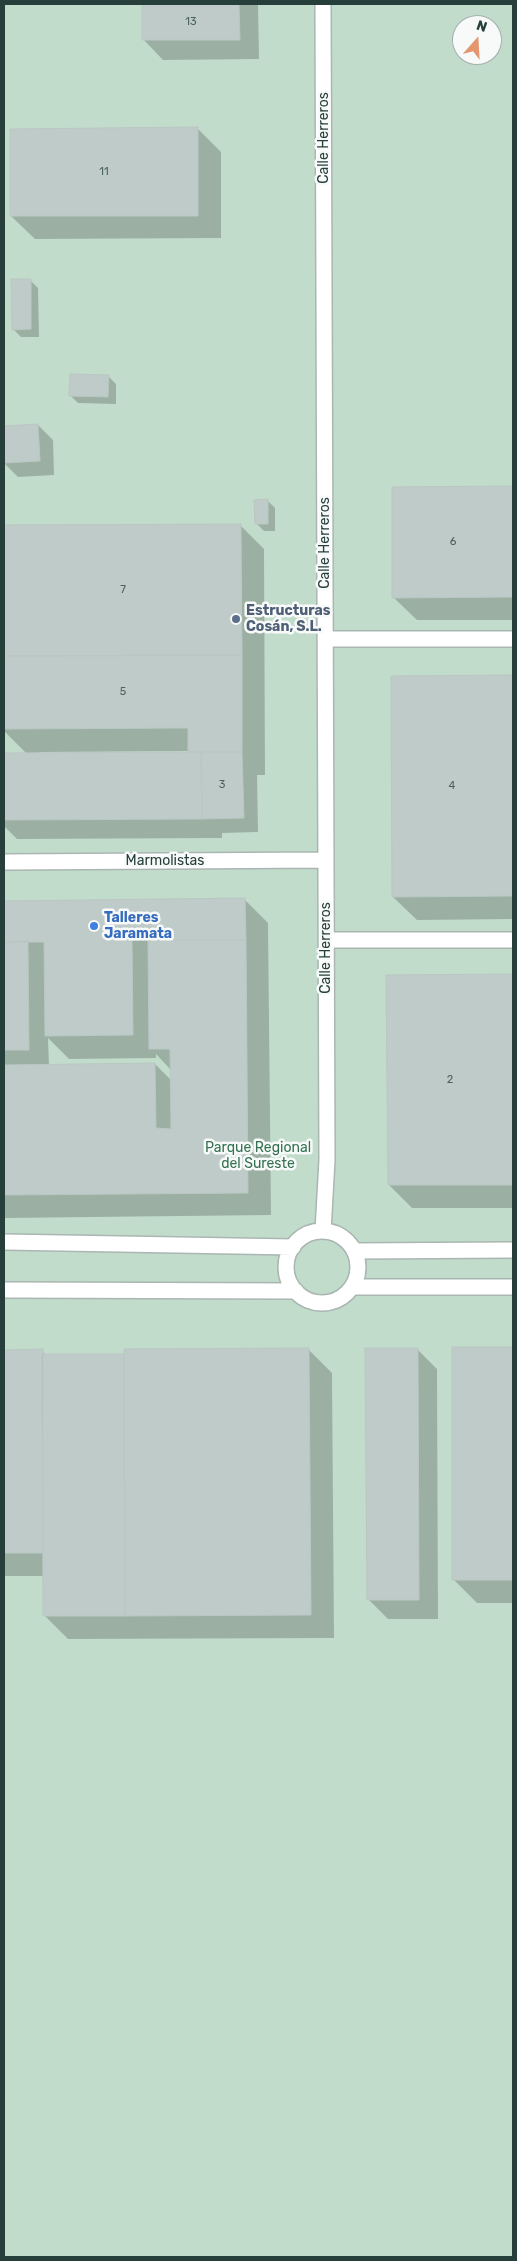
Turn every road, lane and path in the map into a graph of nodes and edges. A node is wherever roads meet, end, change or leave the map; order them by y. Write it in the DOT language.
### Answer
graph roads {
  1 [pos="323,4"];
  2 [pos="325,639"];
  3 [pos="513,639"];
  4 [pos="326,860"];
  5 [pos="4,862"];
  6 [pos="326,940"];
  7 [pos="513,940"];
  8 [pos="323,1231"];
  9 [pos="4,1242"];
  10 [pos="293,1246"];
  11 [pos="513,1250"];
  12 [pos="354,1251"];
  13 [pos="352,1287"];
  14 [pos="513,1287"];
  15 [pos="4,1290"];
  16 [pos="296,1292"];
  1 -- 2 [label="lane, Calle Herreros"];
  2 -- 3 [label="lane"];
  2 -- 4 [label="lane, Calle Herreros"];
  4 -- 5 [label="lane, Marmolistas"];
  4 -- 6 [label="lane, Calle Herreros"];
  6 -- 7 [label="lane"];
  6 -- 8 [label="lane, Calle Herreros"];
  8 -- 10 [label="lane"];
  8 -- 12 [label="lane"];
  9 -- 10 [label="lane"];
  10 -- 16 [label="lane"];
  11 -- 12 [label="lane"];
  12 -- 13 [label="lane"];
  13 -- 14 [label="lane"];
  13 -- 16 [label="lane"];
  15 -- 16 [label="lane"];
}
